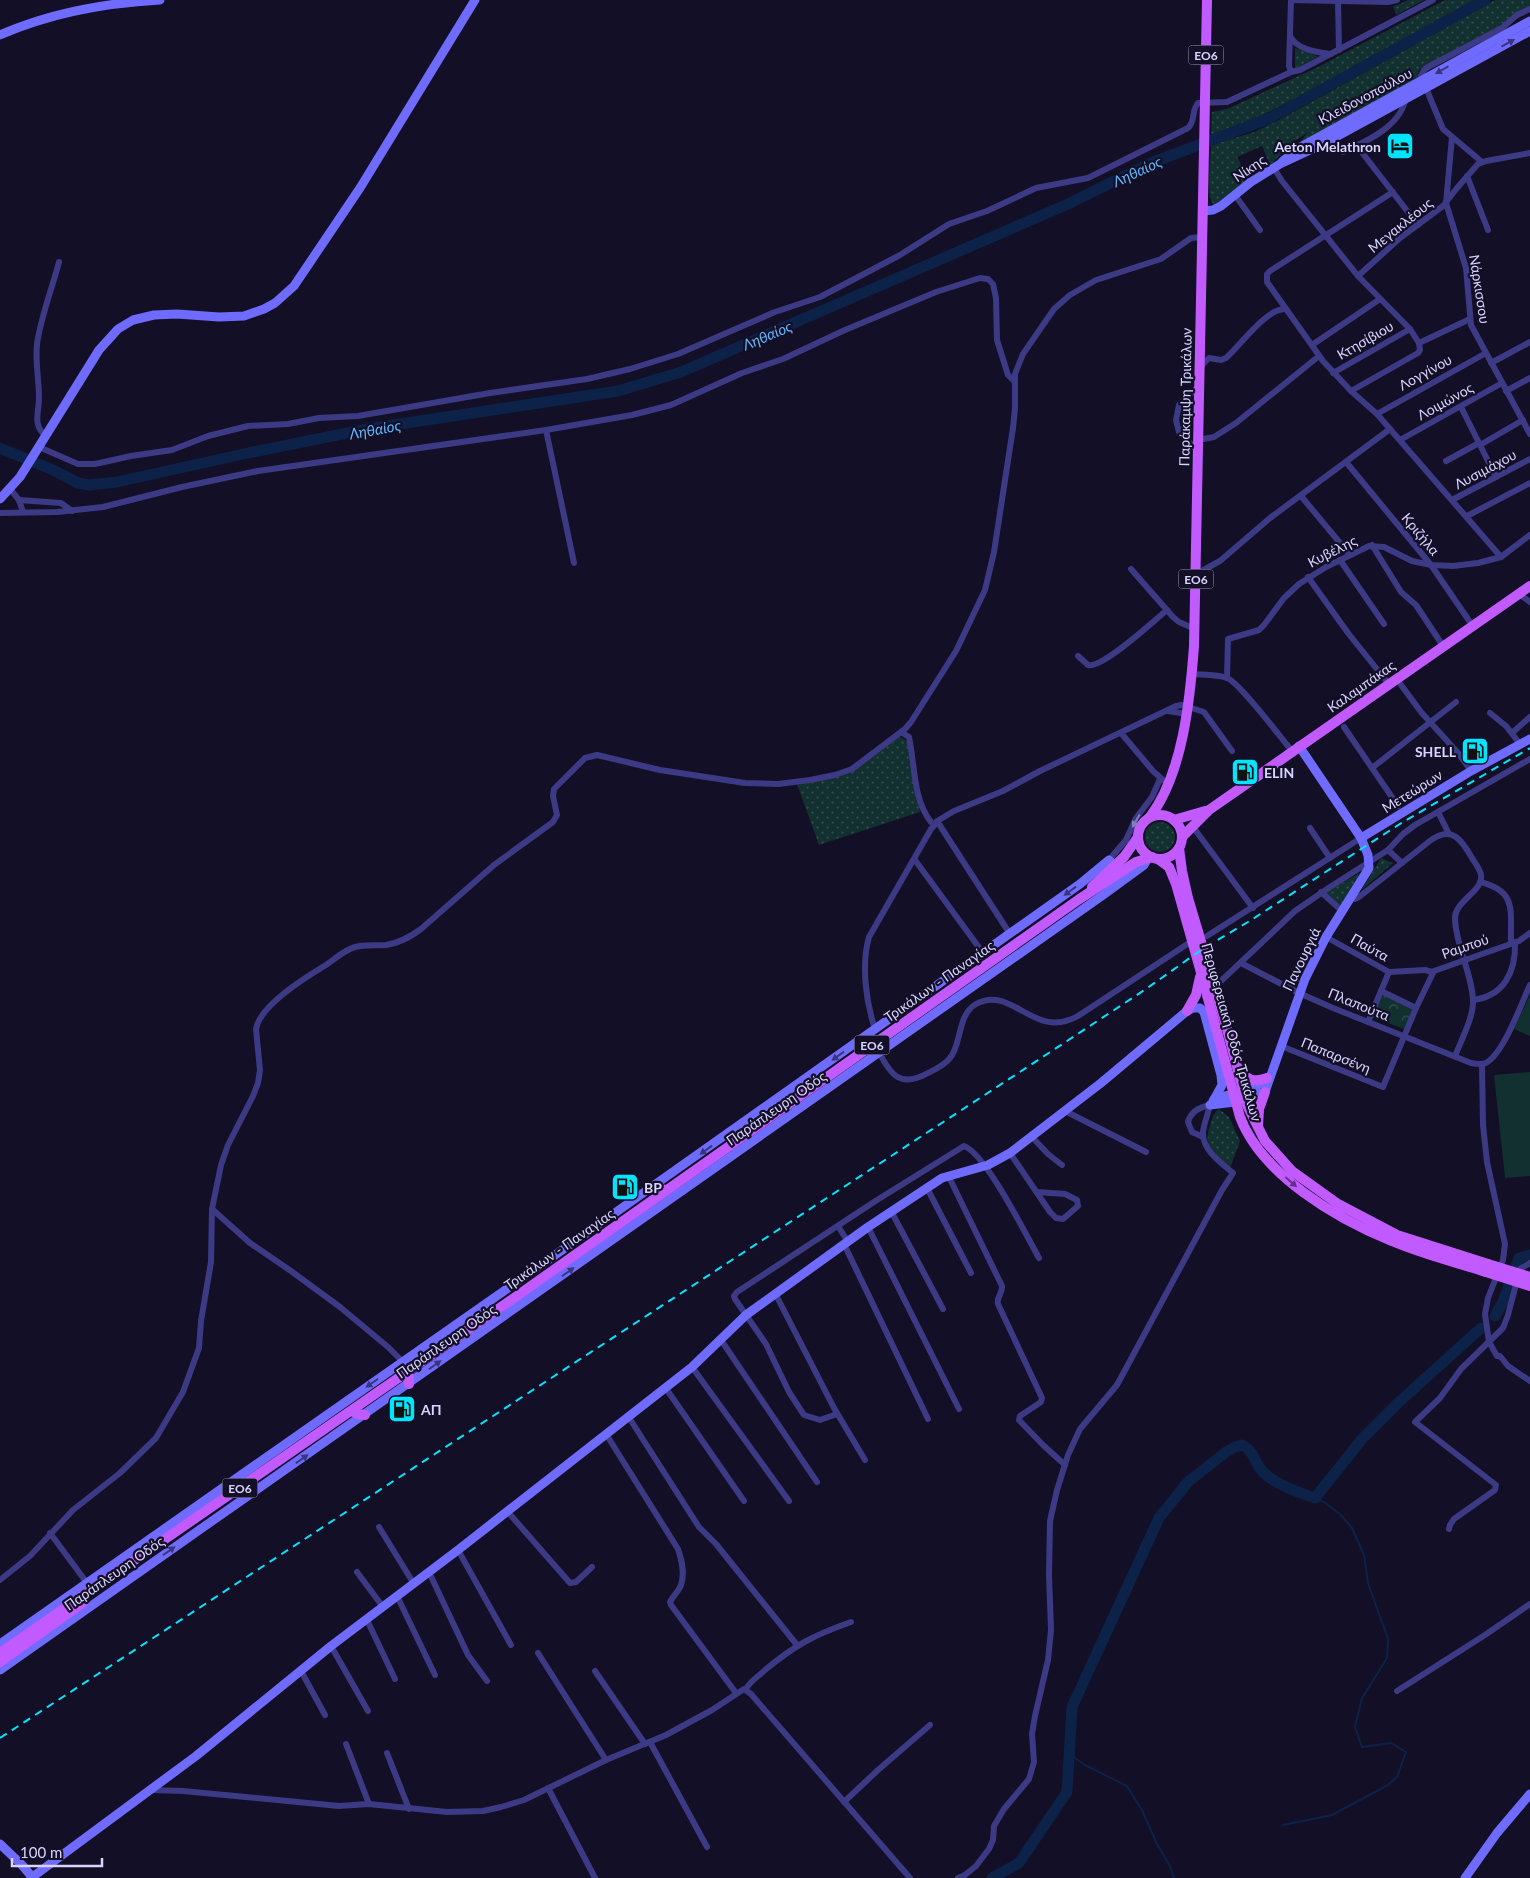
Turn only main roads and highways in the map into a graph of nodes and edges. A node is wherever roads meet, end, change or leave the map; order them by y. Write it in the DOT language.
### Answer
graph roads {
  1 [pos="1207,0"];
  2 [pos="1530,586"];
  3 [pos="1165,784"];
  4 [pos="1209,810"];
  5 [pos="1150,817"];
  6 [pos="1172,818"];
  7 [pos="1138,837"];
  8 [pos="1182,837"];
  9 [pos="1179,848"];
  10 [pos="1153,858"];
  11 [pos="1078,900"];
  12 [pos="1200,968"];
  13 [pos="1187,1011"];
  14 [pos="1237,1068"];
  15 [pos="1269,1077"];
  16 [pos="1264,1092"];
  17 [pos="1237,1100"];
  18 [pos="1258,1127"];
  19 [pos="653,1188"];
  20 [pos="666,1190"];
  21 [pos="611,1218"];
  22 [pos="611,1229"];
  23 [pos="1487,1268"];
  24 [pos="1530,1277"];
  25 [pos="1530,1286"];
  26 [pos="406,1367"];
  27 [pos="408,1384"];
  28 [pos="352,1410"];
  29 [pos="364,1415"];
  30 [pos="128,1566"];
  31 [pos="0,1653"];
  32 [pos="0,1662"];
  1 -- 3 [label="main road, Παράκαμψη Τρικάλων / ΕΟ6"];
  2 -- 4 [label="main road, Καλαμπάκας"];
  3 -- 5 [label="main road, Παράκαμψη Τρικάλων / ΕΟ6"];
  3 -- 6 [label="main road, Παράκαμψη Τρικάλων / ΕΟ6"];
  4 -- 6 [label="main road, Καλαμπάκας"];
  4 -- 8 [label="main road, Καλαμπάκας"];
  5 -- 6 [label="main road"];
  5 -- 7 [label="main road, ΕΟ6"];
  6 -- 8 [label="main road, ΕΟ6"];
  7 -- 10 [label="main road"];
  7 -- 11 [label="main road, Τρικάλων - Παναγίας / ΕΟ6"];
  8 -- 9 [label="main road"];
  9 -- 10 [label="main road, ΕΟ6"];
  9 -- 14 [label="main road, Περιφερειακή Οδός Τρικάλων"];
  10 -- 11 [label="main road, Τρικάλων - Παναγίας / ΕΟ6"];
  10 -- 12 [label="main road, Περιφερειακή Οδός Τρικάλων"];
  11 -- 20 [label="main road, Τρικάλων - Παναγίας / ΕΟ6"];
  12 -- 13 [label="main road"];
  12 -- 17 [label="main road, Περιφερειακή Οδός Τρικάλων"];
  14 -- 15 [label="main road"];
  14 -- 17 [label="main road, Περιφερειακή Οδός Τρικάλων"];
  16 -- 18 [label="main road"];
  17 -- 18 [label="main road, Περιφερειακή Οδός Τρικάλων"];
  17 -- 23 [label="main road, Περιφερειακή Οδός Τρικάλων, one-way"];
  18 -- 23 [label="main road, Περιφερειακή Οδός Τρικάλων"];
  19 -- 20 [label="main road"];
  20 -- 22 [label="main road, Τρικάλων - Παναγίας / ΕΟ6"];
  21 -- 22 [label="main road"];
  22 -- 26 [label="main road, Τρικάλων - Παναγίας / ΕΟ6"];
  23 -- 24 [label="main road, Περιφερειακή Οδός Τρικάλων, bridge"];
  23 -- 25 [label="main road, Περιφερειακή Οδός Τρικάλων, bridge"];
  26 -- 27 [label="main road"];
  26 -- 28 [label="main road, Τρικάλων - Παναγίας / ΕΟ6"];
  28 -- 29 [label="main road"];
  28 -- 30 [label="main road, Τρικάλων - Παναγίας / ΕΟ6"];
  30 -- 31 [label="main road, Τρικάλων - Παναγίας / ΕΟ6"];
  30 -- 32 [label="main road, Τρικάλων - Παναγίας / ΕΟ6"];
}
